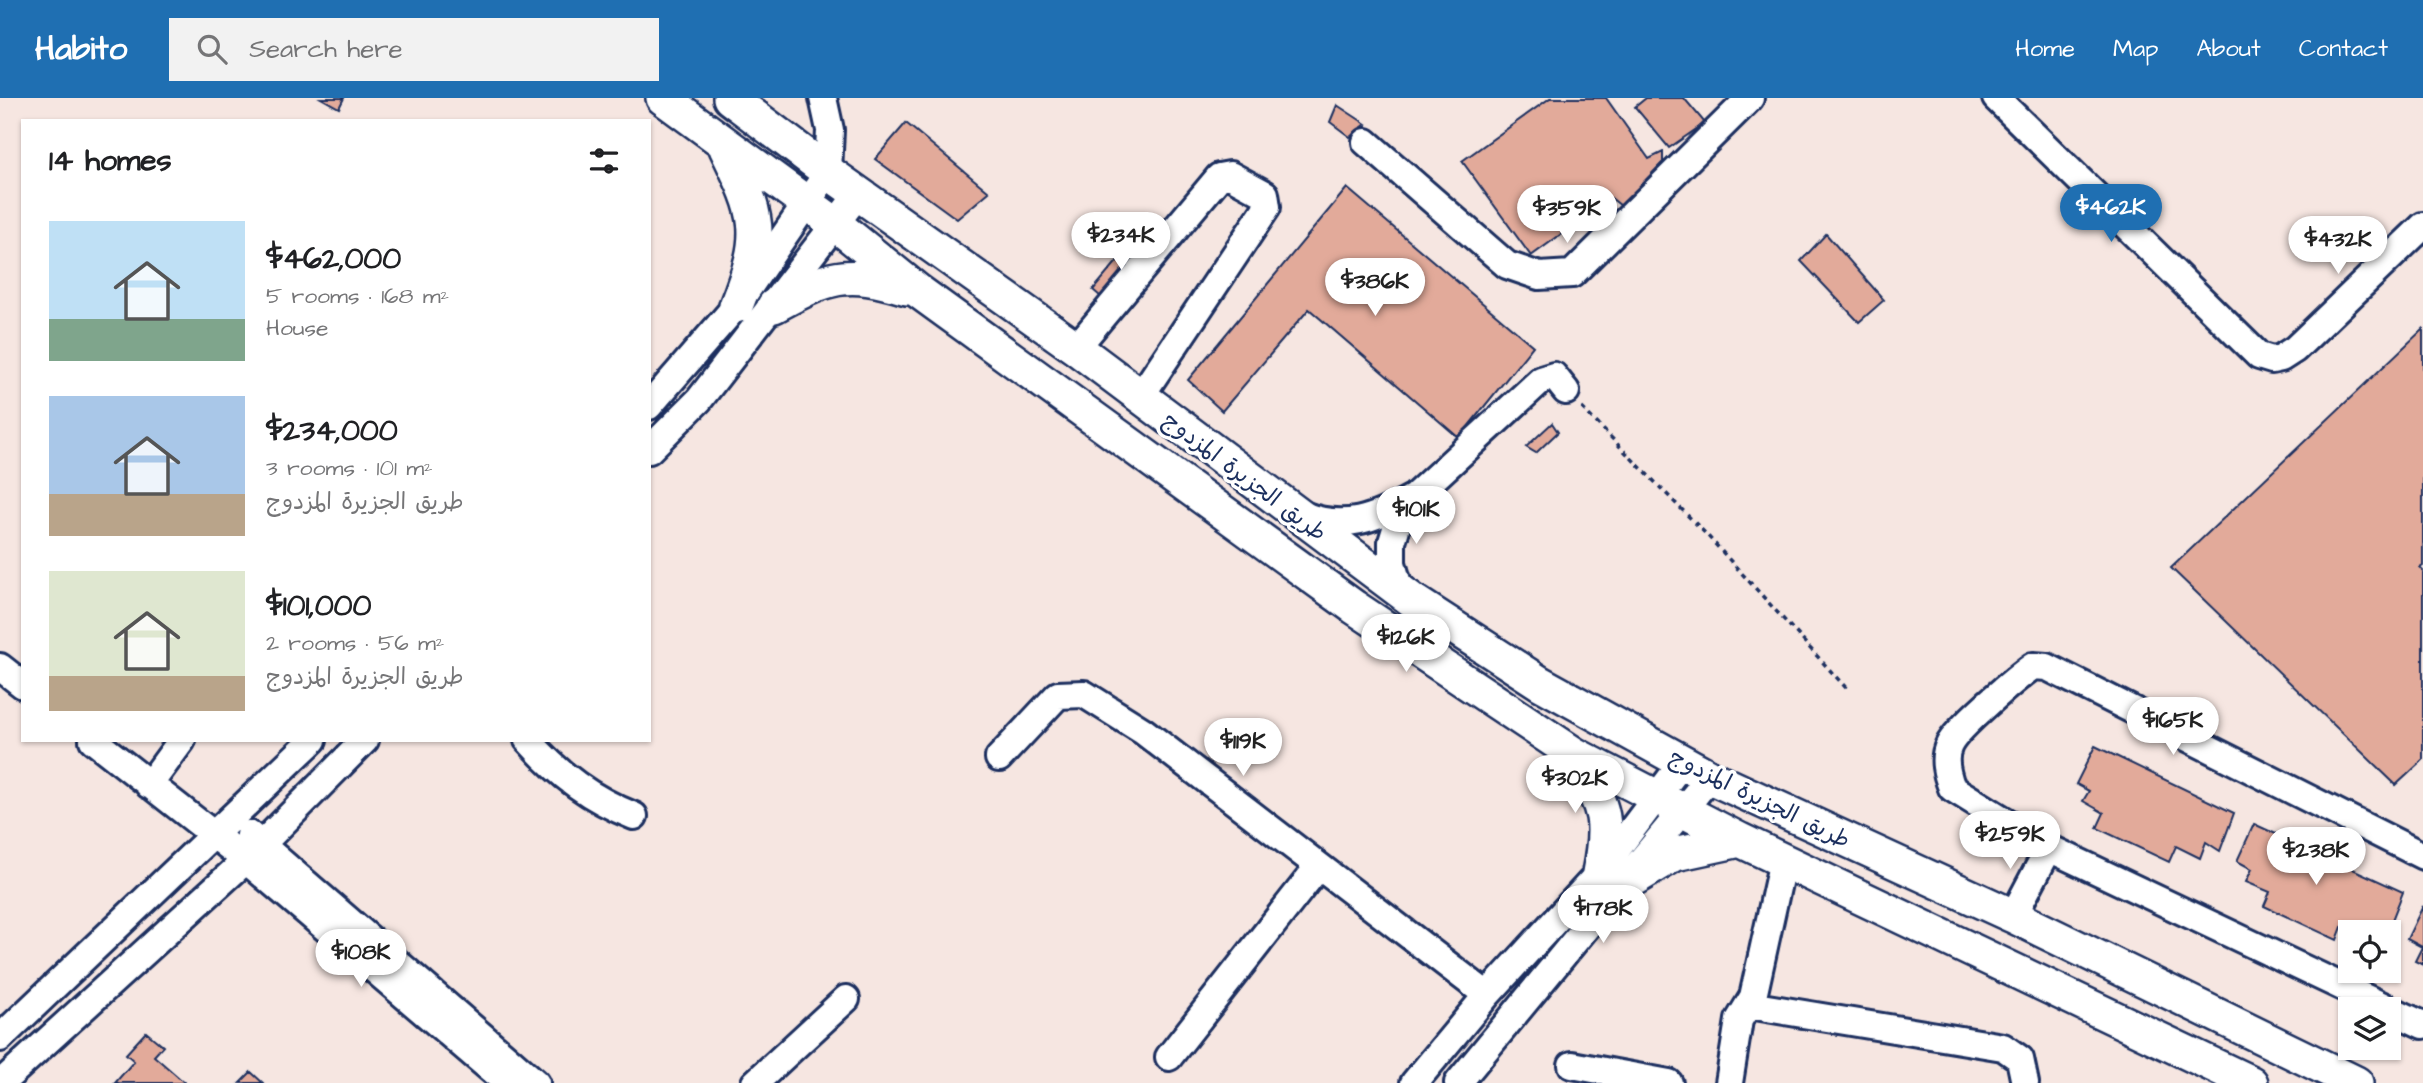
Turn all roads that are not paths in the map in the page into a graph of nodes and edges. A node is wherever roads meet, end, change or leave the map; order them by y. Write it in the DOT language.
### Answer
graph roads {
  1 [pos="663,98"];
  2 [pos="730,98"];
  3 [pos="824,98"];
  4 [pos="1750,98"];
  5 [pos="1996,98"];
  6 [pos="724,142"];
  7 [pos="1366,142"];
  8 [pos="828,173"];
  9 [pos="859,193"];
  10 [pos="806,203"];
  11 [pos="834,223"];
  12 [pos="2423,226"];
  13 [pos="918,291"];
  14 [pos="736,306"];
  15 [pos="774,306"];
  16 [pos="1076,348"];
  17 [pos="1566,391"];
  18 [pos="1140,397"];
  19 [pos="651,404"];
  20 [pos="651,448"];
  21 [pos="1416,495"];
  22 [pos="1277,501"];
  23 [pos="1412,600"];
  24 [pos="0,667"];
  25 [pos="21,683"];
  26 [pos="95,742"];
  27 [pos="181,742"];
  28 [pos="311,742"];
  29 [pos="363,742"];
  30 [pos="530,742"];
  31 [pos="1574,754"];
  32 [pos="999,758"];
  33 [pos="1696,769"];
  34 [pos="149,785"];
  35 [pos="1670,805"];
  36 [pos="634,816"];
  37 [pos="223,828"];
  38 [pos="1740,839"];
  39 [pos="2049,848"];
  40 [pos="254,852"];
  41 [pos="2423,856"];
  42 [pos="1783,860"];
  43 [pos="1318,867"];
  44 [pos="1609,880"];
  45 [pos="2013,916"];
  46 [pos="1487,995"];
  47 [pos="846,999"];
  48 [pos="1749,1005"];
  49 [pos="2423,1025"];
  50 [pos="0,1038"];
  51 [pos="1169,1057"];
  52 [pos="1572,1065"];
  53 [pos="1,1083"];
  54 [pos="507,1083"];
  55 [pos="536,1083"];
  56 [pos="755,1083"];
  57 [pos="1414,1083"];
  58 [pos="1458,1083"];
  59 [pos="1669,1083"];
  60 [pos="1729,1083"];
  61 [pos="2025,1083"];
  62 [pos="2251,1083"];
  63 [pos="2356,1083"];
  1 -- 6 [label="main road, طريق الجزيرة المزدوج"];
  2 -- 8 [label="main road, طريق الجزيرة المزدوج"];
  3 -- 8 [label="street"];
  4 -- 7 [label="street"];
  5 -- 12 [label="street"];
  6 -- 10 [label="main road, طريق الجزيرة المزدوج"];
  6 -- 14 [label="main road"];
  8 -- 9 [label="main road, طريق الجزيرة المزدوج"];
  8 -- 10 [label="street"];
  9 -- 11 [label="street"];
  9 -- 16 [label="main road, طريق الجزيرة المزدوج"];
  10 -- 11 [label="main road, طريق الجزيرة المزدوج"];
  10 -- 14 [label="street"];
  11 -- 13 [label="main road, طريق الجزيرة المزدوج"];
  11 -- 15 [label="street"];
  13 -- 15 [label="main road"];
  13 -- 31 [label="main road, طريق الجزيرة المزدوج"];
  14 -- 19 [label="street"];
  15 -- 20 [label="street"];
  16 -- 18 [label="main road, طريق الجزيرة المزدوج"];
  16 -- 18 [label="street"];
  17 -- 21 [label="street"];
  18 -- 22 [label="main road, طريق الجزيرة المزدوج"];
  21 -- 22 [label="street"];
  21 -- 23 [label="street"];
  22 -- 23 [label="main road, طريق الجزيرة المزدوج"];
  23 -- 33 [label="main road, طريق الجزيرة المزدوج"];
  24 -- 25 [label="street"];
  26 -- 34 [label="street"];
  27 -- 34 [label="street"];
  28 -- 37 [label="street"];
  29 -- 40 [label="street"];
  30 -- 36 [label="street"];
  31 -- 35 [label="main road, طريق الجزيرة المزدوج"];
  31 -- 44 [label="main road"];
  32 -- 43 [label="street"];
  33 -- 35 [label="street"];
  33 -- 45 [label="main road, طريق الجزيرة المزدوج"];
  34 -- 37 [label="street"];
  35 -- 38 [label="main road, طريق الجزيرة المزدوج"];
  35 -- 44 [label="street"];
  37 -- 40 [label="street"];
  37 -- 50 [label="street"];
  38 -- 42 [label="main road, طريق الجزيرة المزدوج"];
  38 -- 44 [label="main road"];
  39 -- 41 [label="street"];
  39 -- 45 [label="street"];
  39 -- 49 [label="street"];
  40 -- 53 [label="street"];
  40 -- 54 [label="street"];
  40 -- 55 [label="street"];
  42 -- 48 [label="street"];
  42 -- 62 [label="main road, طريق الجزيرة المزدوج"];
  43 -- 46 [label="street"];
  43 -- 51 [label="street"];
  44 -- 46 [label="street"];
  44 -- 58 [label="street"];
  45 -- 63 [label="main road, طريق الجزيرة المزدوج"];
  46 -- 57 [label="street"];
  47 -- 56 [label="street"];
  48 -- 60 [label="street"];
  48 -- 61 [label="street"];
  52 -- 59 [label="street"];
}
